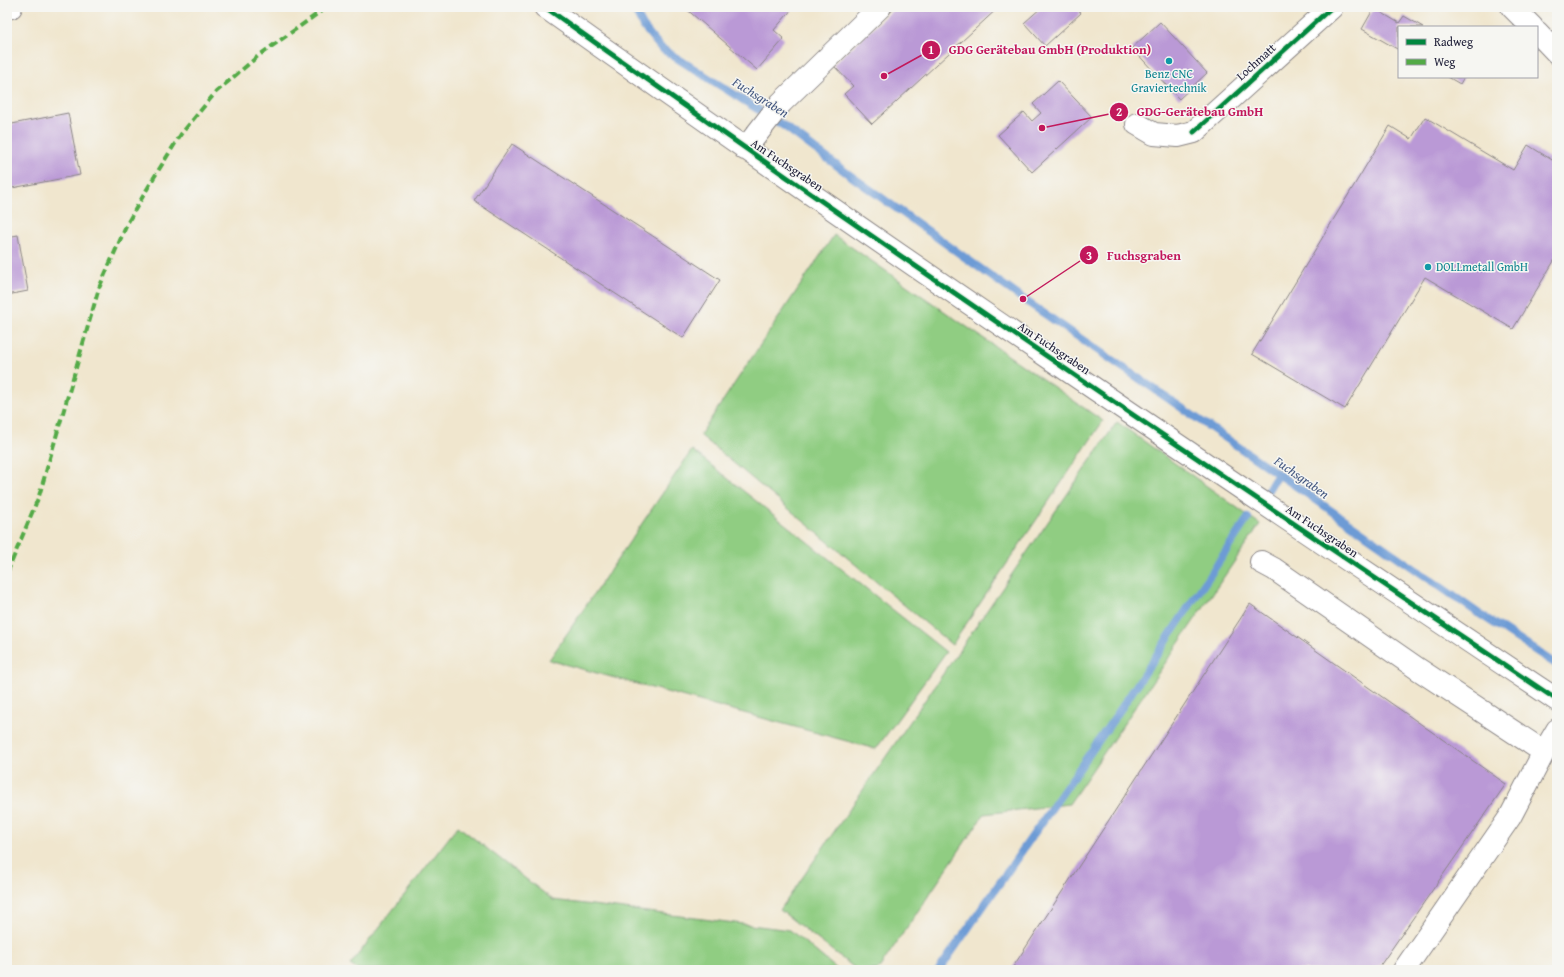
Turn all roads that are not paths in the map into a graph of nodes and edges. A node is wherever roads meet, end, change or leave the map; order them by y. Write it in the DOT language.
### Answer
graph roads {
  1 [pos="11,7"];
  2 [pos="545,7"];
  3 [pos="880,7"];
  4 [pos="1332,7"];
  5 [pos="1512,7"];
  6 [pos="7,8"];
  7 [pos="1531,26"];
  8 [pos="1538,33"];
  9 [pos="1557,53"];
  10 [pos="1137,124"];
  11 [pos="745,149"];
  12 [pos="1261,562"];
  13 [pos="1557,700"];
  14 [pos="1557,730"];
  15 [pos="1544,752"];
  16 [pos="1404,970"];
  1 -- 6 [label="street"];
  2 -- 11 [label="street, Am Fuchsgraben"];
  3 -- 11 [label="street"];
  4 -- 10 [label="street, Lochmatt"];
  5 -- 7 [label="street"];
  8 -- 9 [label="street"];
  11 -- 13 [label="street, Am Fuchsgraben"];
  12 -- 15 [label="street"];
  14 -- 15 [label="street"];
  15 -- 16 [label="street"];
}
